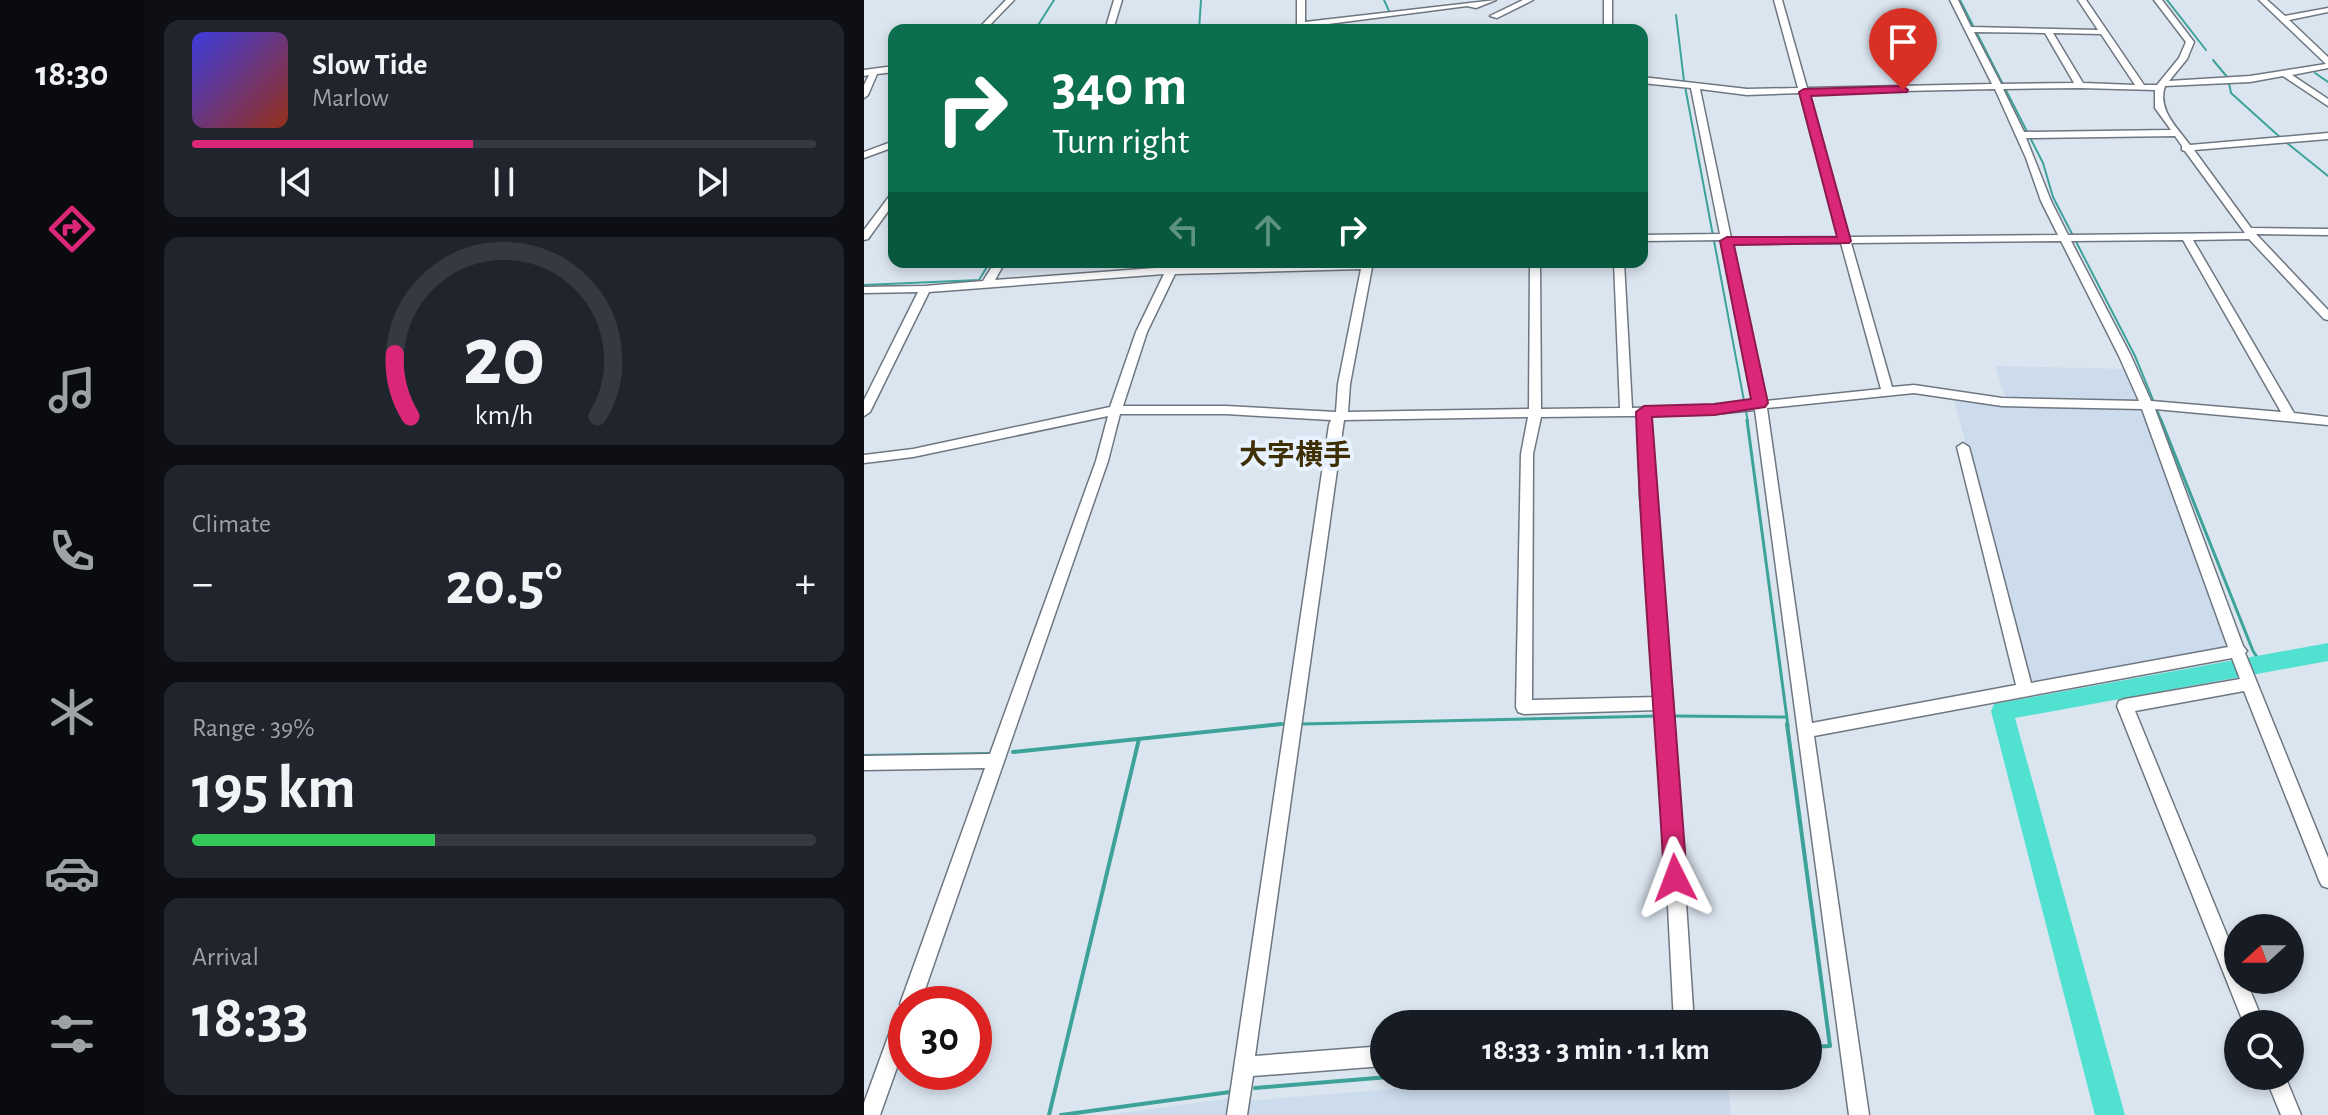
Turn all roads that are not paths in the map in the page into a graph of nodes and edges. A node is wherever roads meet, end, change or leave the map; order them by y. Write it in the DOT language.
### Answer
graph roads {
  1 [pos="1010,0"];
  2 [pos="1118,0"];
  3 [pos="1301,0"];
  4 [pos="1389,0"];
  5 [pos="1492,0"];
  6 [pos="1529,0"];
  7 [pos="1608,0"];
  8 [pos="1778,0"];
  9 [pos="1954,0"];
  10 [pos="2082,0"];
  11 [pos="2158,0"];
  12 [pos="2263,0"];
  13 [pos="2328,10"];
  14 [pos="1484,11"];
  15 [pos="1395,14"];
  16 [pos="2283,19"];
  17 [pos="987,24"];
  18 [pos="1111,24"];
  19 [pos="1301,24"];
  20 [pos="1323,24"];
  21 [pos="1496,24"];
  22 [pos="1608,24"];
  23 [pos="1973,29"];
  24 [pos="2048,31"];
  25 [pos="2103,32"];
  26 [pos="2328,64"];
  27 [pos="2314,70"];
  28 [pos="869,72"];
  29 [pos="2285,74"];
  30 [pos="2328,79"];
  31 [pos="1648,81"];
  32 [pos="2080,85"];
  33 [pos="1693,86"];
  34 [pos="2160,86"];
  35 [pos="2003,87"];
  36 [pos="2141,87"];
  37 [pos="1804,92"];
  38 [pos="864,95"];
  39 [pos="2328,103"];
  40 [pos="2175,133"];
  41 [pos="2027,135"];
  42 [pos="2326,138"];
  43 [pos="888,146"];
  44 [pos="2185,148"];
  45 [pos="864,155"];
  46 [pos="888,204"];
  47 [pos="2328,232"];
  48 [pos="2250,234"];
  49 [pos="864,237"];
  50 [pos="1648,238"];
  51 [pos="1720,238"];
  52 [pos="2187,238"];
  53 [pos="2068,240"];
  54 [pos="1844,241"];
  55 [pos="996,268"];
  56 [pos="1154,268"];
  57 [pos="1174,268"];
  58 [pos="1367,268"];
  59 [pos="1535,268"];
  60 [pos="1619,268"];
  61 [pos="987,284"];
  62 [pos="925,289"];
  63 [pos="864,290"];
  64 [pos="2328,317"];
  65 [pos="1887,390"];
  66 [pos="1750,405"];
  67 [pos="2154,405"];
  68 [pos="1115,410"];
  69 [pos="864,412"];
  70 [pos="1626,412"];
  71 [pos="1644,412"];
  72 [pos="1535,414"];
  73 [pos="1340,416"];
  74 [pos="2290,417"];
  75 [pos="2328,421"];
  76 [pos="1963,447"];
  77 [pos="864,459"];
  78 [pos="2239,651"];
  79 [pos="2249,684"];
  80 [pos="2025,690"];
  81 [pos="1665,703"];
  82 [pos="1804,731"];
  83 [pos="996,761"];
  84 [pos="864,763"];
  85 [pos="2328,880"];
  86 [pos="916,986"];
  87 [pos="1683,1010"];
  88 [pos="2248,1010"];
  89 [pos="1370,1057"];
  90 [pos="888,1065"];
  91 [pos="1244,1067"];
  92 [pos="2281,1090"];
  93 [pos="870,1115"];
  94 [pos="1237,1115"];
  95 [pos="1859,1115"];
  96 [pos="2291,1115"];
  1 -- 17 [label="street"];
  2 -- 18 [label="street"];
  3 -- 19 [label="street"];
  4 -- 15 [label="street"];
  5 -- 14 [label="street"];
  6 -- 14 [label="street"];
  7 -- 22 [label="street"];
  8 -- 37 [label="street"];
  9 -- 23 [label="street"];
  10 -- 25 [label="street"];
  11 -- 34 [label="street"];
  12 -- 16 [label="street"];
  13 -- 16 [label="street"];
  14 -- 15 [label="street"];
  14 -- 21 [label="street"];
  15 -- 20 [label="street"];
  16 -- 26 [label="street"];
  23 -- 24 [label="street"];
  23 -- 35 [label="street"];
  24 -- 25 [label="street"];
  24 -- 32 [label="street"];
  25 -- 36 [label="street"];
  26 -- 27 [label="street"];
  27 -- 29 [label="street"];
  27 -- 30 [label="street"];
  28 -- 38 [label="street"];
  29 -- 34 [label="street"];
  29 -- 39 [label="street"];
  31 -- 33 [label="street"];
  32 -- 35 [label="street"];
  32 -- 36 [label="street"];
  33 -- 37 [label="street"];
  33 -- 51 [label="street"];
  34 -- 36 [label="street"];
  34 -- 40 [label="street"];
  35 -- 37 [label="street"];
  35 -- 41 [label="street"];
  37 -- 54 [label="street"];
  40 -- 41 [label="street"];
  40 -- 44 [label="street"];
  41 -- 53 [label="street"];
  42 -- 44 [label="street"];
  43 -- 45 [label="street"];
  44 -- 48 [label="street"];
  46 -- 49 [label="street"];
  47 -- 48 [label="street"];
  48 -- 52 [label="street"];
  48 -- 64 [label="street"];
  50 -- 51 [label="street"];
  51 -- 54 [label="street"];
  51 -- 66 [label="street"];
  52 -- 53 [label="street"];
  52 -- 74 [label="street"];
  53 -- 54 [label="street"];
  53 -- 67 [label="street"];
  54 -- 65 [label="street"];
  55 -- 61 [label="street"];
  56 -- 61 [label="street"];
  57 -- 68 [label="street"];
  58 -- 73 [label="street"];
  59 -- 72 [label="street"];
  60 -- 70 [label="street"];
  61 -- 62 [label="street"];
  62 -- 63 [label="street"];
  62 -- 69 [label="street"];
  65 -- 66 [label="street"];
  65 -- 67 [label="street"];
  66 -- 71 [label="street"];
  66 -- 82 [label="street"];
  67 -- 74 [label="street"];
  67 -- 78 [label="street"];
  68 -- 73 [label="street"];
  68 -- 77 [label="street"];
  68 -- 83 [label="street"];
  70 -- 71 [label="street"];
  70 -- 72 [label="street"];
  71 -- 81 [label="street"];
  72 -- 73 [label="street"];
  72 -- 81 [label="street"];
  73 -- 91 [label="street"];
  74 -- 75 [label="street"];
  76 -- 80 [label="street"];
  78 -- 79 [label="street"];
  78 -- 80 [label="street"];
  79 -- 85 [label="street"];
  79 -- 88 [label="street"];
  80 -- 82 [label="street"];
  81 -- 87 [label="street"];
  82 -- 95 [label="street"];
  83 -- 84 [label="street"];
  83 -- 86 [label="street"];
  89 -- 91 [label="street"];
  90 -- 93 [label="street"];
  91 -- 94 [label="street"];
  92 -- 96 [label="street"];
}
